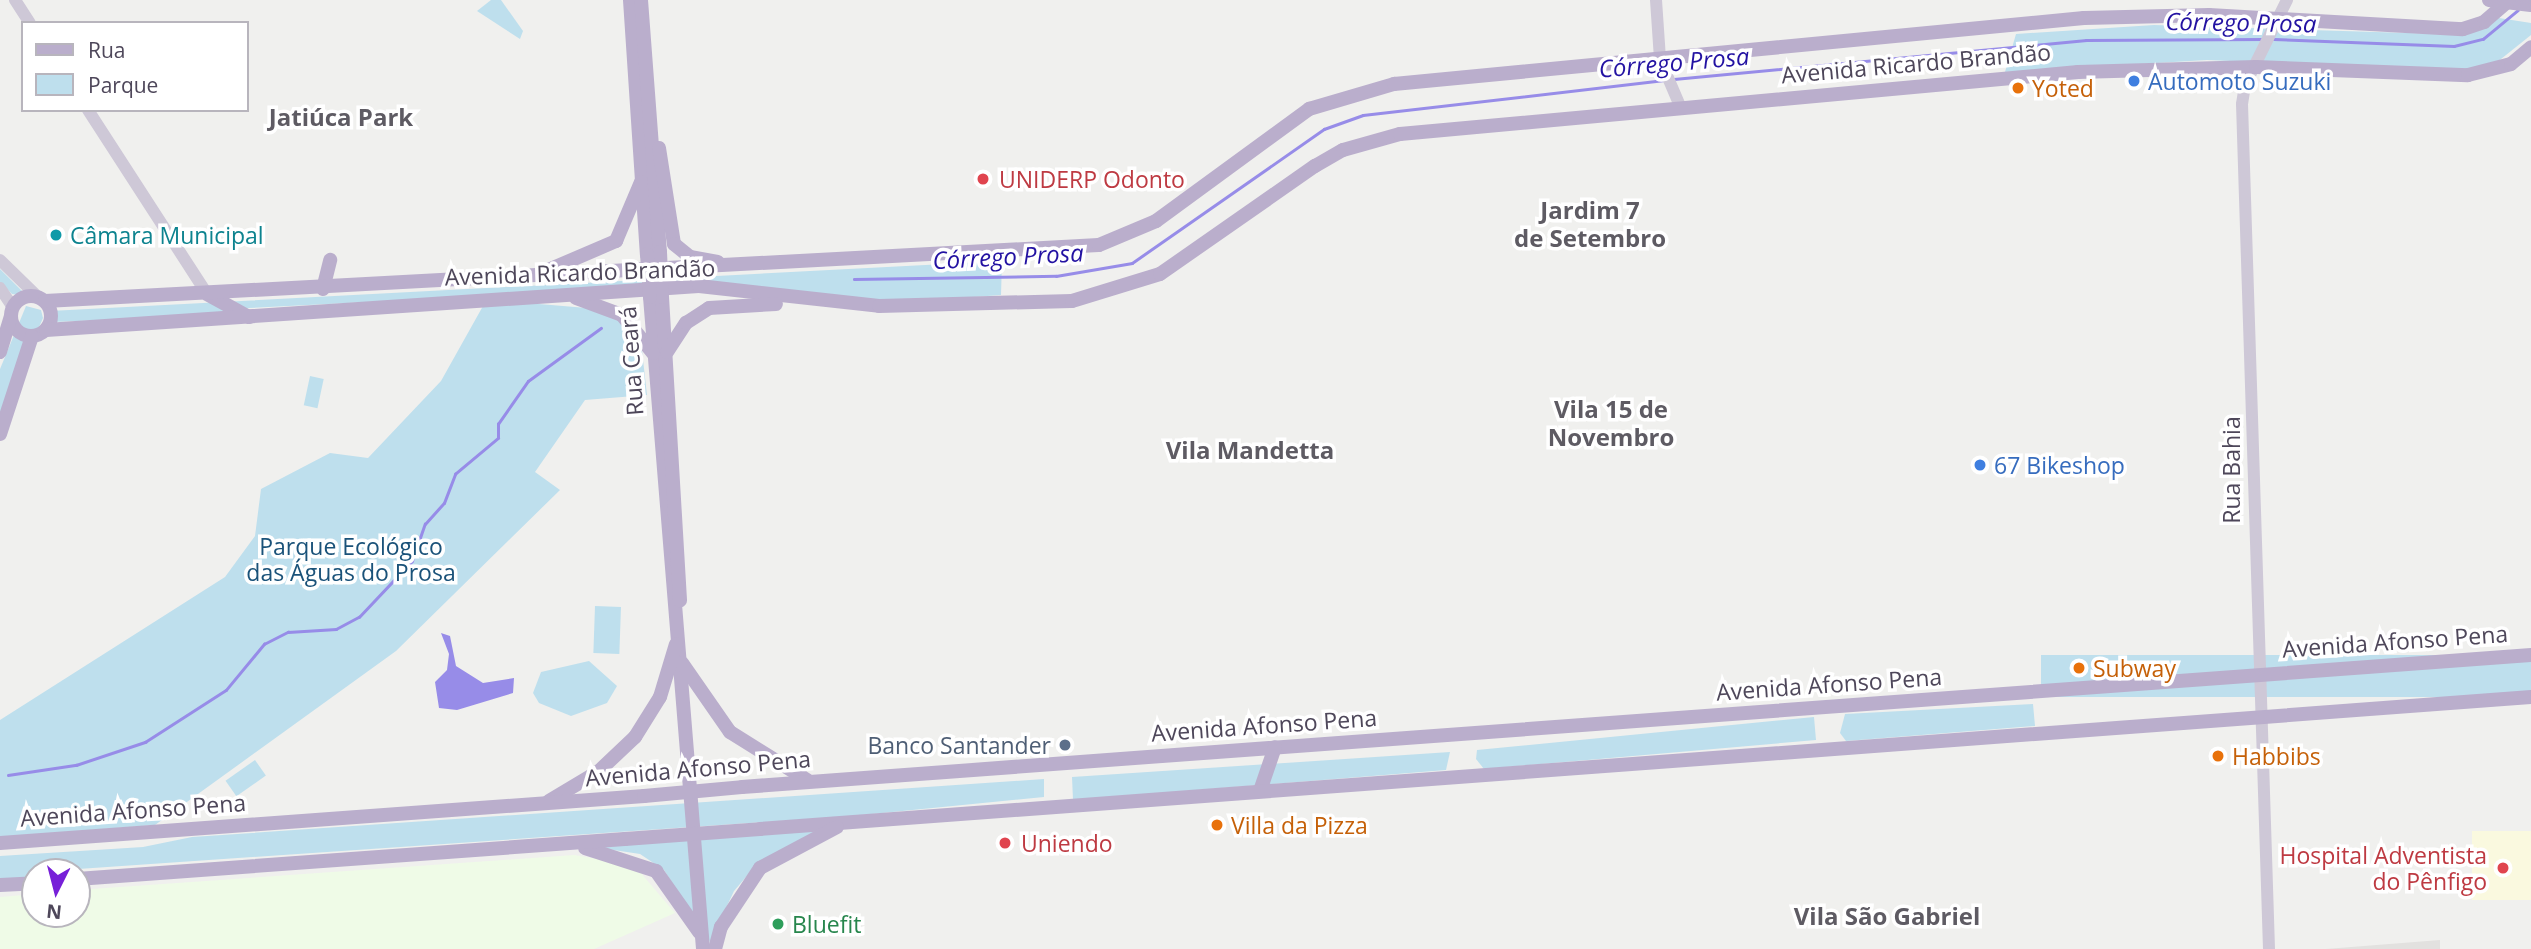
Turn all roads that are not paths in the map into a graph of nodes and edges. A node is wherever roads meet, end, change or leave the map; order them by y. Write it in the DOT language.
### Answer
graph roads {
  1 [pos="15,0"];
  2 [pos="630,0"];
  3 [pos="641,0"];
  4 [pos="1656,0"];
  5 [pos="2287,0"];
  6 [pos="2490,0"];
  7 [pos="2515,3"];
  8 [pos="29,21"];
  9 [pos="2276,22"];
  10 [pos="2531,47"];
  11 [pos="2257,64"];
  12 [pos="1663,65"];
  13 [pos="1679,103"];
  14 [pos="89,112"];
  15 [pos="650,113"];
  16 [pos="643,178"];
  17 [pos="654,253"];
  18 [pos="0,260"];
  19 [pos="330,260"];
  20 [pos="779,265"];
  21 [pos="526,279"];
  22 [pos="0,288"];
  23 [pos="323,289"];
  24 [pos="207,295"];
  25 [pos="558,296"];
  26 [pos="41,299"];
  27 [pos="824,303"];
  28 [pos="12,312"];
  29 [pos="254,318"];
  30 [pos="46,330"];
  31 [pos="32,336"];
  32 [pos="0,352"];
  33 [pos="660,354"];
  34 [pos="0,434"];
  35 [pos="678,635"];
  36 [pos="2531,655"];
  37 [pos="681,662"];
  38 [pos="2259,673"];
  39 [pos="2531,697"];
  40 [pos="2263,714"];
  41 [pos="1275,747"];
  42 [pos="812,781"];
  43 [pos="1261,788"];
  44 [pos="541,804"];
  45 [pos="848,823"];
  46 [pos="5,844"];
  47 [pos="552,845"];
  48 [pos="91,878"];
  49 [pos="21,884"];
  50 [pos="0,886"];
  51 [pos="703,944"];
  52 [pos="715,949"];
  53 [pos="2269,949"];
  1 -- 8 [label="street"];
  2 -- 16 [label="main road, Rua Ceará"];
  3 -- 15 [label="main road, Rua Ceará"];
  4 -- 12 [label="street"];
  5 -- 9 [label="street, Rua Bahia"];
  6 -- 7 [label="main road"];
  7 -- 9 [label="main road, Avenida Ricardo Brandão"];
  9 -- 11 [label="street, Rua Bahia"];
  9 -- 12 [label="main road, Avenida Ricardo Brandão"];
  10 -- 11 [label="main road, Avenida Ricardo Brandão"];
  11 -- 13 [label="main road, Avenida Ricardo Brandão"];
  11 -- 38 [label="street, Rua Bahia"];
  12 -- 13 [label="street"];
  12 -- 20 [label="main road, Avenida Ricardo Brandão"];
  13 -- 27 [label="main road, Avenida Ricardo Brandão"];
  14 -- 24 [label="street"];
  15 -- 17 [label="main road, Rua Ceará"];
  15 -- 20 [label="main road"];
  16 -- 17 [label="main road, Rua Ceará"];
  16 -- 21 [label="main road"];
  17 -- 33 [label="main road, Rua Ceará, bridge"];
  18 -- 26 [label="street"];
  19 -- 23 [label="main road"];
  20 -- 21 [label="main road, Avenida Ricardo Brandão"];
  21 -- 23 [label="main road, Avenida Ricardo Brandão"];
  22 -- 28 [label="street"];
  23 -- 24 [label="main road, Avenida Ricardo Brandão"];
  24 -- 26 [label="main road, Avenida Ricardo Brandão"];
  24 -- 29 [label="main road"];
  25 -- 27 [label="main road, Avenida Ricardo Brandão"];
  25 -- 29 [label="main road, Avenida Ricardo Brandão"];
  25 -- 33 [label="main road"];
  26 -- 28 [label="main road"];
  26 -- 30 [label="main road"];
  27 -- 33 [label="main road"];
  28 -- 31 [label="main road"];
  28 -- 32 [label="main road"];
  29 -- 30 [label="main road, Avenida Ricardo Brandão"];
  30 -- 31 [label="main road"];
  31 -- 34 [label="main road"];
  33 -- 35 [label="main road, Rua Ceará"];
  35 -- 37 [label="main road, Rua Ceará"];
  35 -- 44 [label="main road"];
  36 -- 38 [label="main road, Avenida Afonso Pena"];
  37 -- 42 [label="main road"];
  37 -- 51 [label="main road, Rua Ceará"];
  38 -- 40 [label="street, Rua Bahia"];
  38 -- 41 [label="main road, Avenida Afonso Pena"];
  39 -- 40 [label="main road"];
  40 -- 43 [label="main road"];
  40 -- 53 [label="street, Rua Bahia"];
  41 -- 42 [label="main road, Avenida Afonso Pena"];
  41 -- 43 [label="main road"];
  42 -- 44 [label="main road, Avenida Afonso Pena, bridge"];
  43 -- 45 [label="main road"];
  44 -- 46 [label="main road, Avenida Afonso Pena"];
  45 -- 47 [label="main road, bridge"];
  45 -- 52 [label="main road"];
  47 -- 48 [label="main road"];
  47 -- 51 [label="main road"];
  49 -- 50 [label="main road"];
}
